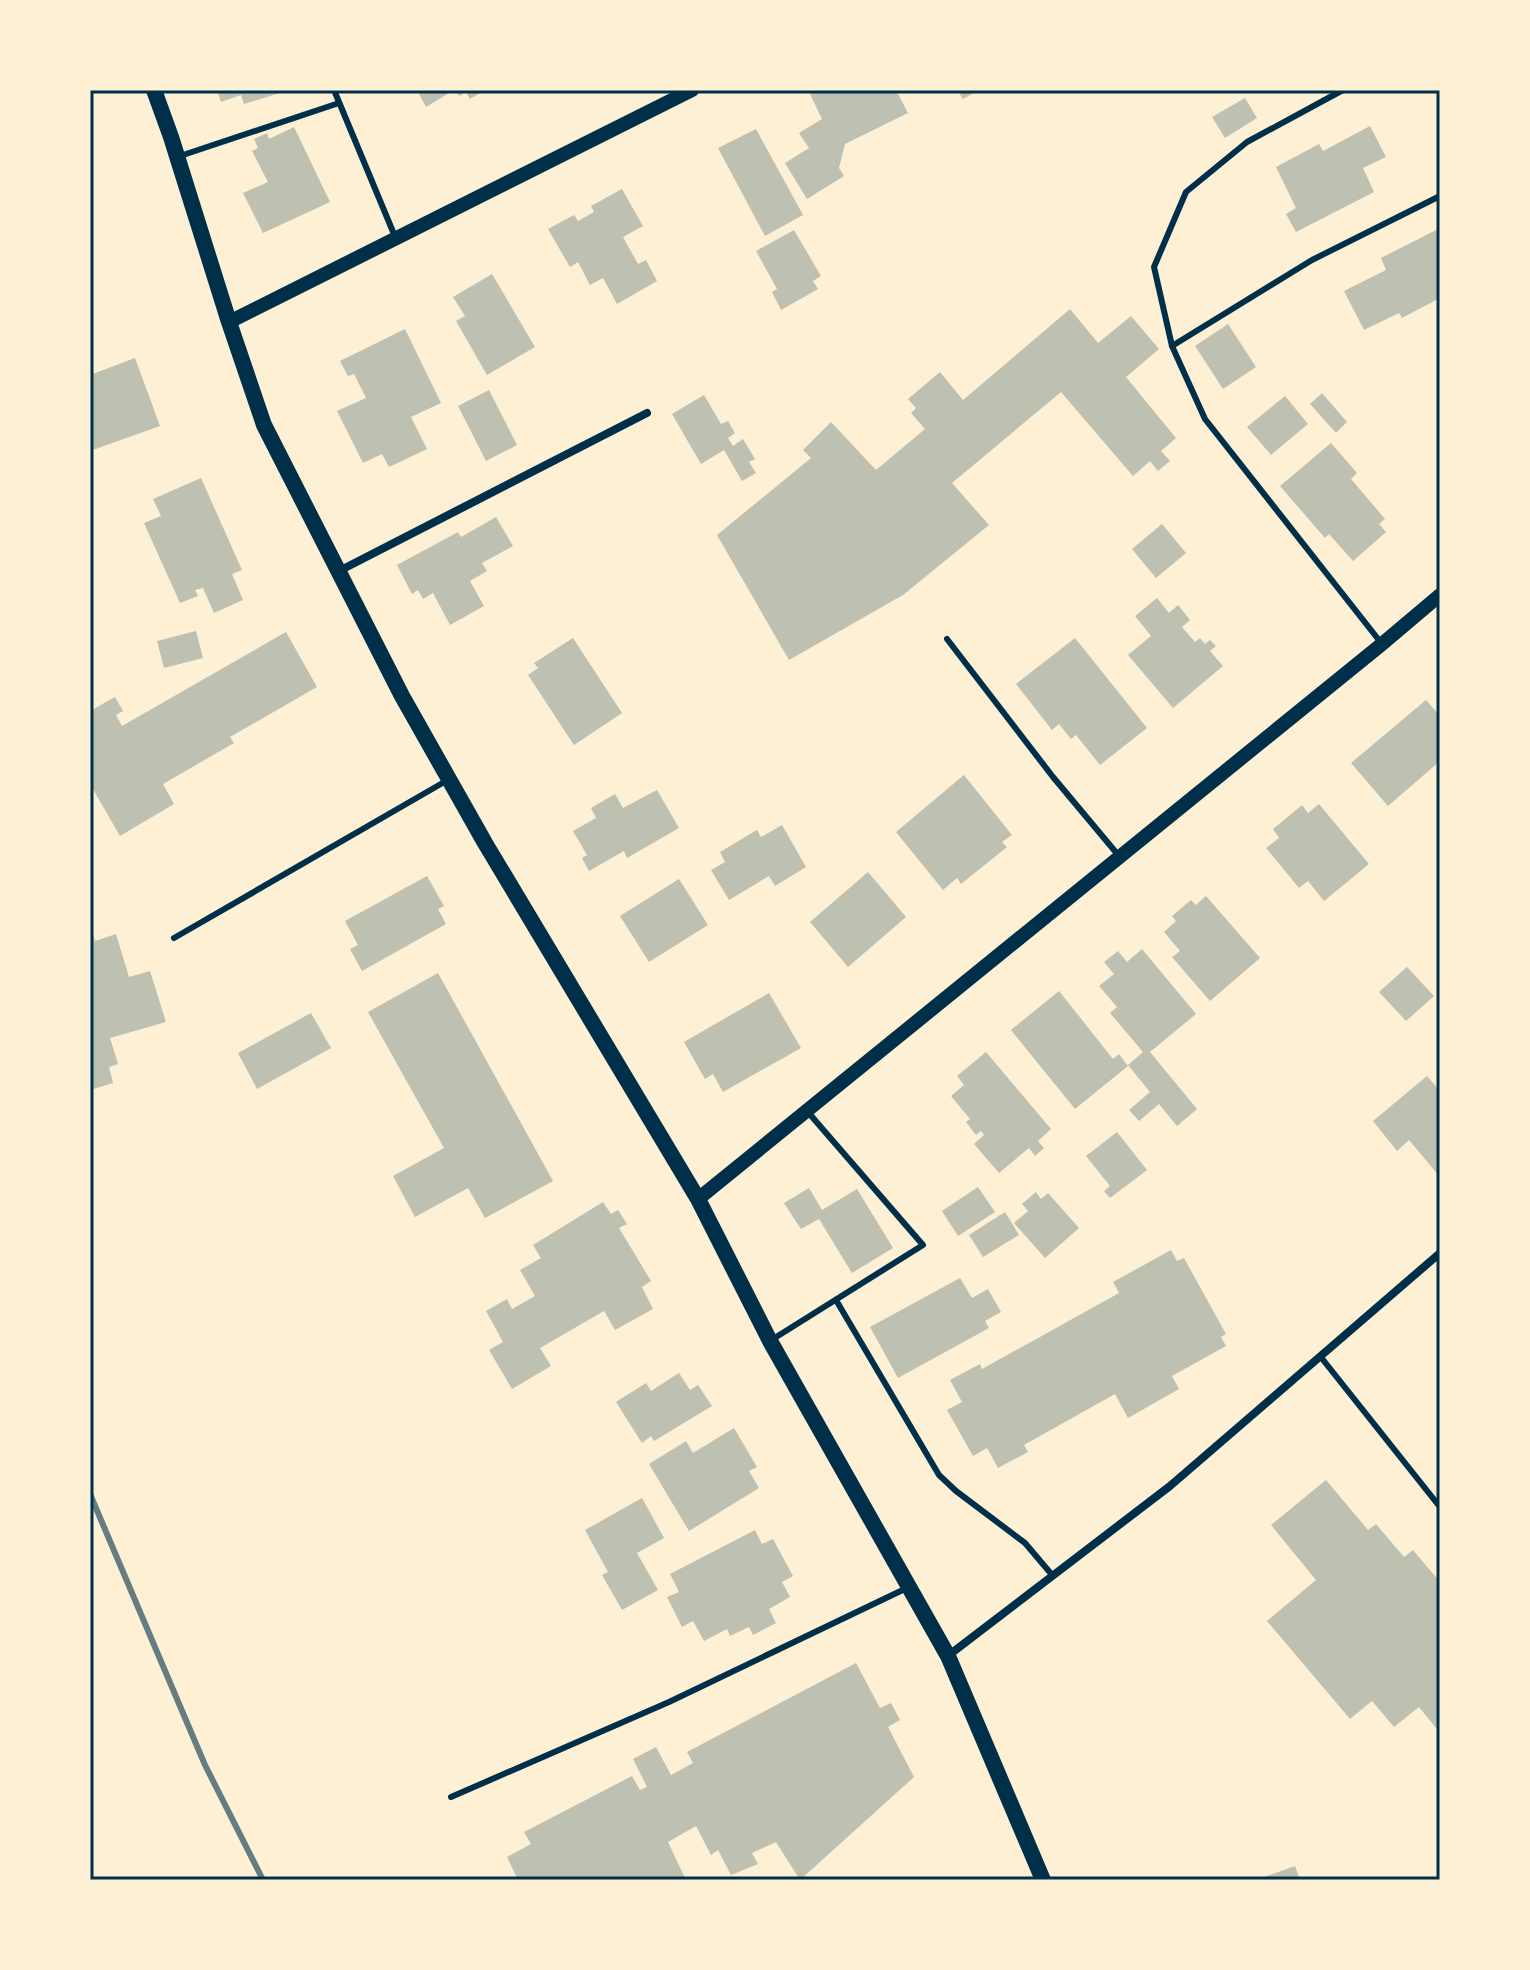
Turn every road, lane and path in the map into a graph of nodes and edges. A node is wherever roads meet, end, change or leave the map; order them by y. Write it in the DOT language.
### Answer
graph roads {
  1 [pos="154,90"];
  2 [pos="334,90"];
  3 [pos="692,90"];
  4 [pos="1343,90"];
  5 [pos="339,103"];
  6 [pos="177,157"];
  7 [pos="1440,196"];
  8 [pos="396,239"];
  9 [pos="229,322"];
  10 [pos="1172,346"];
  11 [pos="647,413"];
  12 [pos="338,572"];
  13 [pos="1440,595"];
  14 [pos="947,639"];
  15 [pos="1382,644"];
  16 [pos="449,779"];
  17 [pos="1120,857"];
  18 [pos="174,938"];
  19 [pos="807,1111"];
  20 [pos="698,1199"];
  21 [pos="1440,1253"];
  22 [pos="836,1300"];
  23 [pos="770,1341"];
  24 [pos="1320,1356"];
  25 [pos="1440,1507"];
  26 [pos="1053,1576"];
  27 [pos="910,1587"];
  28 [pos="948,1656"];
  29 [pos="451,1797"];
  30 [pos="1043,1880"];
  1 -- 6 [label="main road"];
  2 -- 5 [label="lane"];
  3 -- 8 [label="street"];
  4 -- 10 [label="lane"];
  5 -- 6 [label="lane"];
  5 -- 8 [label="lane"];
  6 -- 9 [label="main road"];
  7 -- 10 [label="lane"];
  8 -- 9 [label="street"];
  9 -- 12 [label="main road"];
  10 -- 15 [label="lane"];
  11 -- 12 [label="street"];
  12 -- 16 [label="main road"];
  13 -- 15 [label="street"];
  14 -- 17 [label="lane"];
  15 -- 17 [label="street"];
  16 -- 18 [label="lane"];
  16 -- 20 [label="main road"];
  17 -- 19 [label="street"];
  19 -- 20 [label="street"];
  19 -- 22 [label="lane"];
  20 -- 23 [label="main road"];
  21 -- 24 [label="street"];
  22 -- 23 [label="lane"];
  22 -- 26 [label="lane"];
  23 -- 27 [label="main road"];
  24 -- 25 [label="lane"];
  24 -- 26 [label="street"];
  26 -- 28 [label="street"];
  27 -- 28 [label="main road"];
  27 -- 29 [label="lane"];
  28 -- 30 [label="main road"];
}
